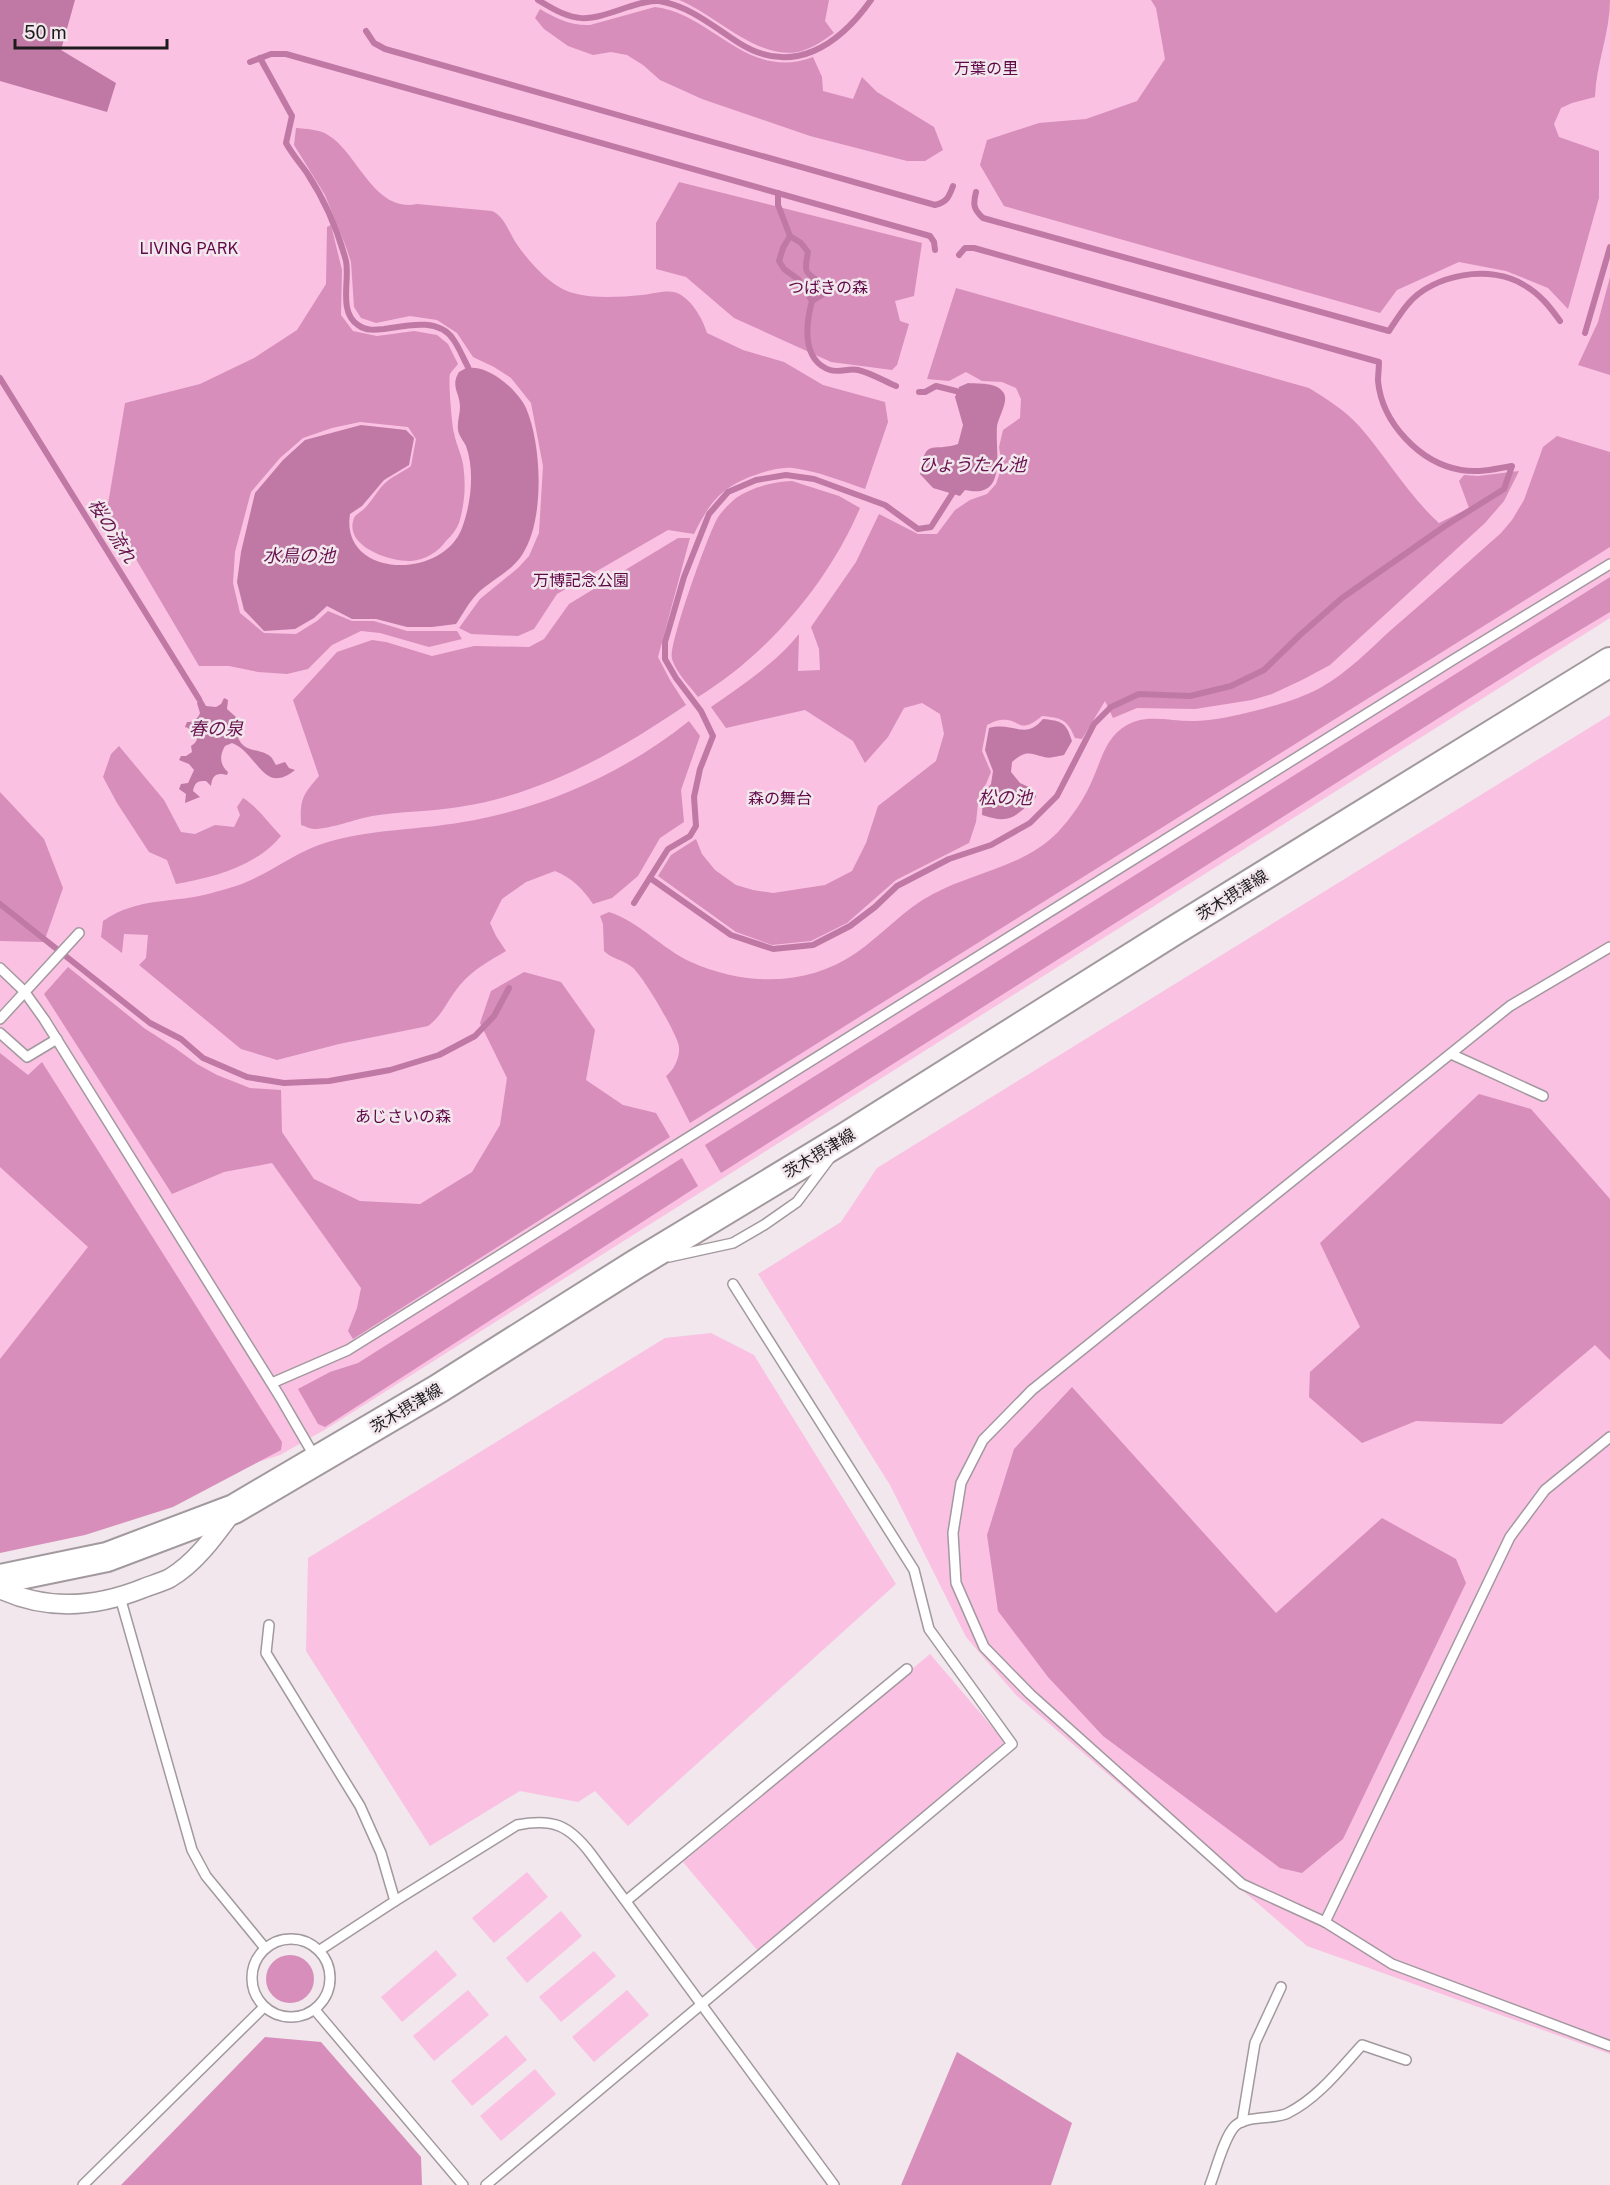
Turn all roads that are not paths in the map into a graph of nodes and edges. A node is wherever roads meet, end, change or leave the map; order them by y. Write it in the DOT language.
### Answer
graph roads {
  1 [pos="1610,564"];
  2 [pos="1610,662"];
  3 [pos="79,933"];
  4 [pos="1610,947"];
  5 [pos="0,968"];
  6 [pos="24,991"];
  7 [pos="0,1019"];
  8 [pos="0,1033"];
  9 [pos="57,1040"];
  10 [pos="1451,1054"];
  11 [pos="1543,1096"];
  12 [pos="733,1284"];
  13 [pos="272,1383"];
  14 [pos="1610,1437"];
  15 [pos="317,1461"];
  16 [pos="234,1509"];
  17 [pos="0,1579"];
  18 [pos="0,1589"];
  19 [pos="120,1598"];
  20 [pos="269,1625"];
  21 [pos="907,1669"];
  22 [pos="626,1900"];
  23 [pos="395,1901"];
  24 [pos="1325,1922"];
  25 [pos="265,1948"];
  26 [pos="320,1950"];
  27 [pos="1281,1987"];
  28 [pos="702,2004"];
  29 [pos="264,2007"];
  30 [pos="315,2010"];
  31 [pos="1610,2046"];
  32 [pos="1406,2060"];
  33 [pos="1242,2122"];
  34 [pos="458,2183"];
  35 [pos="83,2185"];
  36 [pos="486,2185"];
  37 [pos="834,2185"];
  38 [pos="1210,2185"];
  1 -- 13 [label="lane"];
  2 -- 15 [label="main road, 茨木摂津線"];
  3 -- 6 [label="lane"];
  4 -- 10 [label="lane"];
  5 -- 6 [label="lane"];
  6 -- 7 [label="lane"];
  6 -- 9 [label="lane"];
  8 -- 9 [label="lane"];
  9 -- 13 [label="lane"];
  10 -- 11 [label="lane"];
  10 -- 24 [label="lane"];
  12 -- 28 [label="lane"];
  13 -- 15 [label="lane"];
  14 -- 24 [label="lane"];
  15 -- 16 [label="main road, 茨木摂津線"];
  16 -- 17 [label="main road, 茨木摂津線"];
  16 -- 19 [label="street"];
  18 -- 19 [label="street"];
  19 -- 25 [label="lane"];
  20 -- 23 [label="lane"];
  21 -- 22 [label="lane"];
  22 -- 23 [label="lane"];
  22 -- 28 [label="lane"];
  23 -- 26 [label="lane"];
  24 -- 31 [label="lane"];
  25 -- 26 [label="lane"];
  25 -- 29 [label="lane"];
  26 -- 30 [label="lane"];
  27 -- 33 [label="lane"];
  28 -- 36 [label="lane"];
  28 -- 37 [label="lane"];
  29 -- 30 [label="lane"];
  29 -- 35 [label="lane"];
  30 -- 34 [label="lane"];
  32 -- 33 [label="lane"];
  33 -- 38 [label="lane"];
}
